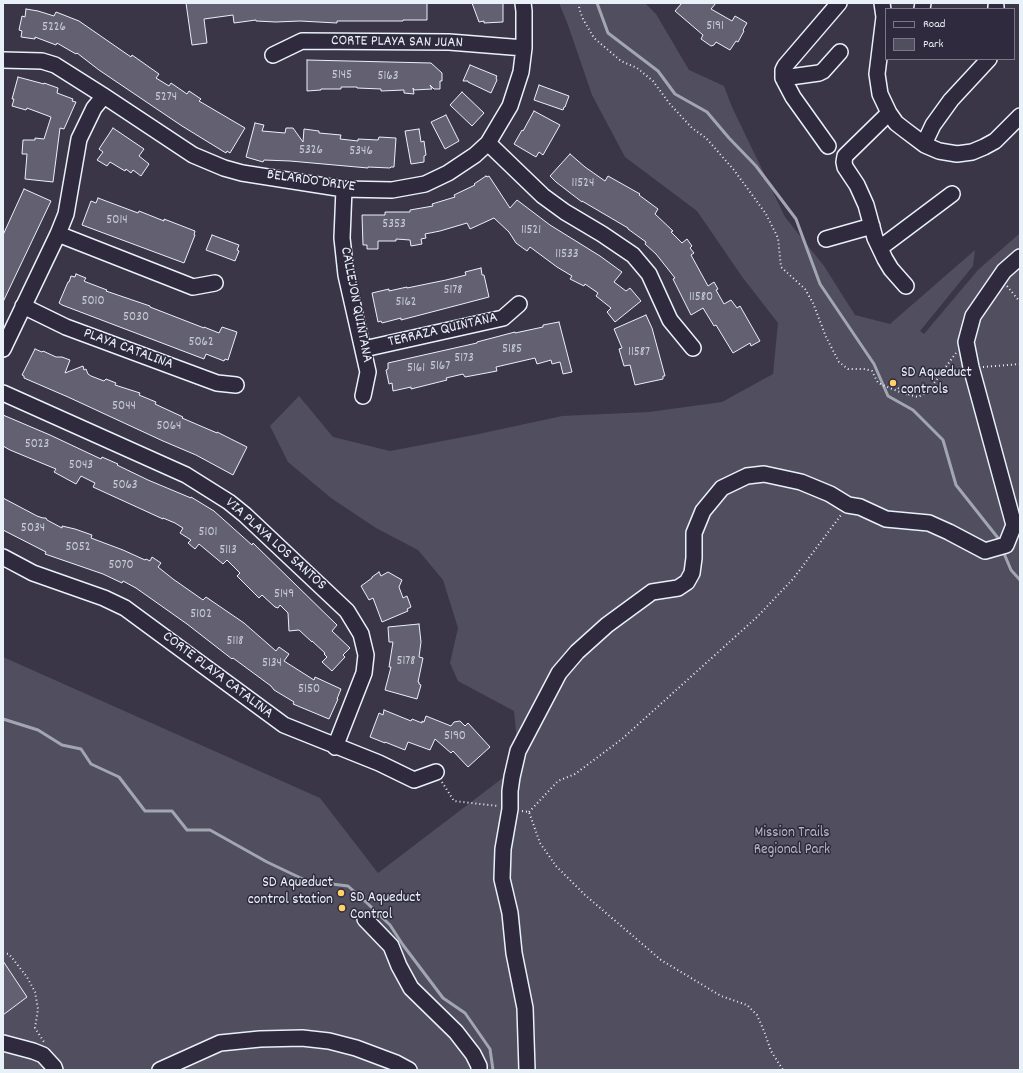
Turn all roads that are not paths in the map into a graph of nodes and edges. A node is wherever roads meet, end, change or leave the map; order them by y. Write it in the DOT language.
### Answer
graph roads {
  1 [pos="523,3"];
  2 [pos="839,3"];
  3 [pos="882,3"];
  4 [pos="524,48"];
  5 [pos="883,50"];
  6 [pos="840,52"];
  7 [pos="273,55"];
  8 [pos="3,60"];
  9 [pos="988,60"];
  10 [pos="782,78"];
  11 [pos="104,96"];
  12 [pos="889,113"];
  13 [pos="1020,116"];
  14 [pos="488,143"];
  15 [pos="924,144"];
  16 [pos="828,146"];
  17 [pos="344,189"];
  18 [pos="952,194"];
  19 [pos="872,226"];
  20 [pos="58,234"];
  21 [pos="826,239"];
  22 [pos="880,248"];
  23 [pos="1020,257"];
  24 [pos="215,283"];
  25 [pos="906,286"];
  26 [pos="519,304"];
  27 [pos="23,306"];
  28 [pos="693,348"];
  29 [pos="3,349"];
  30 [pos="364,349"];
  31 [pos="236,385"];
  32 [pos="3,393"];
  33 [pos="363,396"];
  34 [pos="3,557"];
  35 [pos="335,747"];
  36 [pos="436,772"];
  37 [pos="365,919"];
  38 [pos="3,1043"];
  39 [pos="55,1070"];
  40 [pos="160,1070"];
  41 [pos="409,1070"];
  42 [pos="479,1070"];
  43 [pos="527,1070"];
  1 -- 4 [label="street, BELARDO DRIVE"];
  2 -- 10 [label="street"];
  3 -- 5 [label="street"];
  4 -- 7 [label="street, CORTE PLAYA SAN JUAN"];
  4 -- 14 [label="street, BELARDO DRIVE"];
  5 -- 12 [label="street"];
  6 -- 10 [label="street"];
  8 -- 11 [label="street, BELARDO DRIVE"];
  9 -- 15 [label="street"];
  10 -- 16 [label="street"];
  11 -- 17 [label="street, BELARDO DRIVE"];
  11 -- 20 [label="street"];
  12 -- 15 [label="street"];
  12 -- 19 [label="street"];
  13 -- 15 [label="street"];
  14 -- 17 [label="street, BELARDO DRIVE"];
  14 -- 28 [label="street"];
  17 -- 30 [label="street, CALLEJON QUINTANA"];
  18 -- 22 [label="street"];
  19 -- 21 [label="street"];
  19 -- 22 [label="street"];
  20 -- 24 [label="street"];
  20 -- 27 [label="street"];
  22 -- 25 [label="street"];
  23 -- 43 [label="street"];
  26 -- 30 [label="street, TERRAZA QUINTANA"];
  27 -- 29 [label="street"];
  27 -- 31 [label="street, PLAYA CATALINA"];
  30 -- 33 [label="street, CALLEJON QUINTANA"];
  32 -- 35 [label="street, VIA PLAYA LOS SANTOS"];
  34 -- 35 [label="street, CORTE PLAYA CATALINA"];
  35 -- 36 [label="street, CORTE PLAYA CATALINA"];
  37 -- 42 [label="street"];
  38 -- 39 [label="street"];
  40 -- 41 [label="street"];
}
